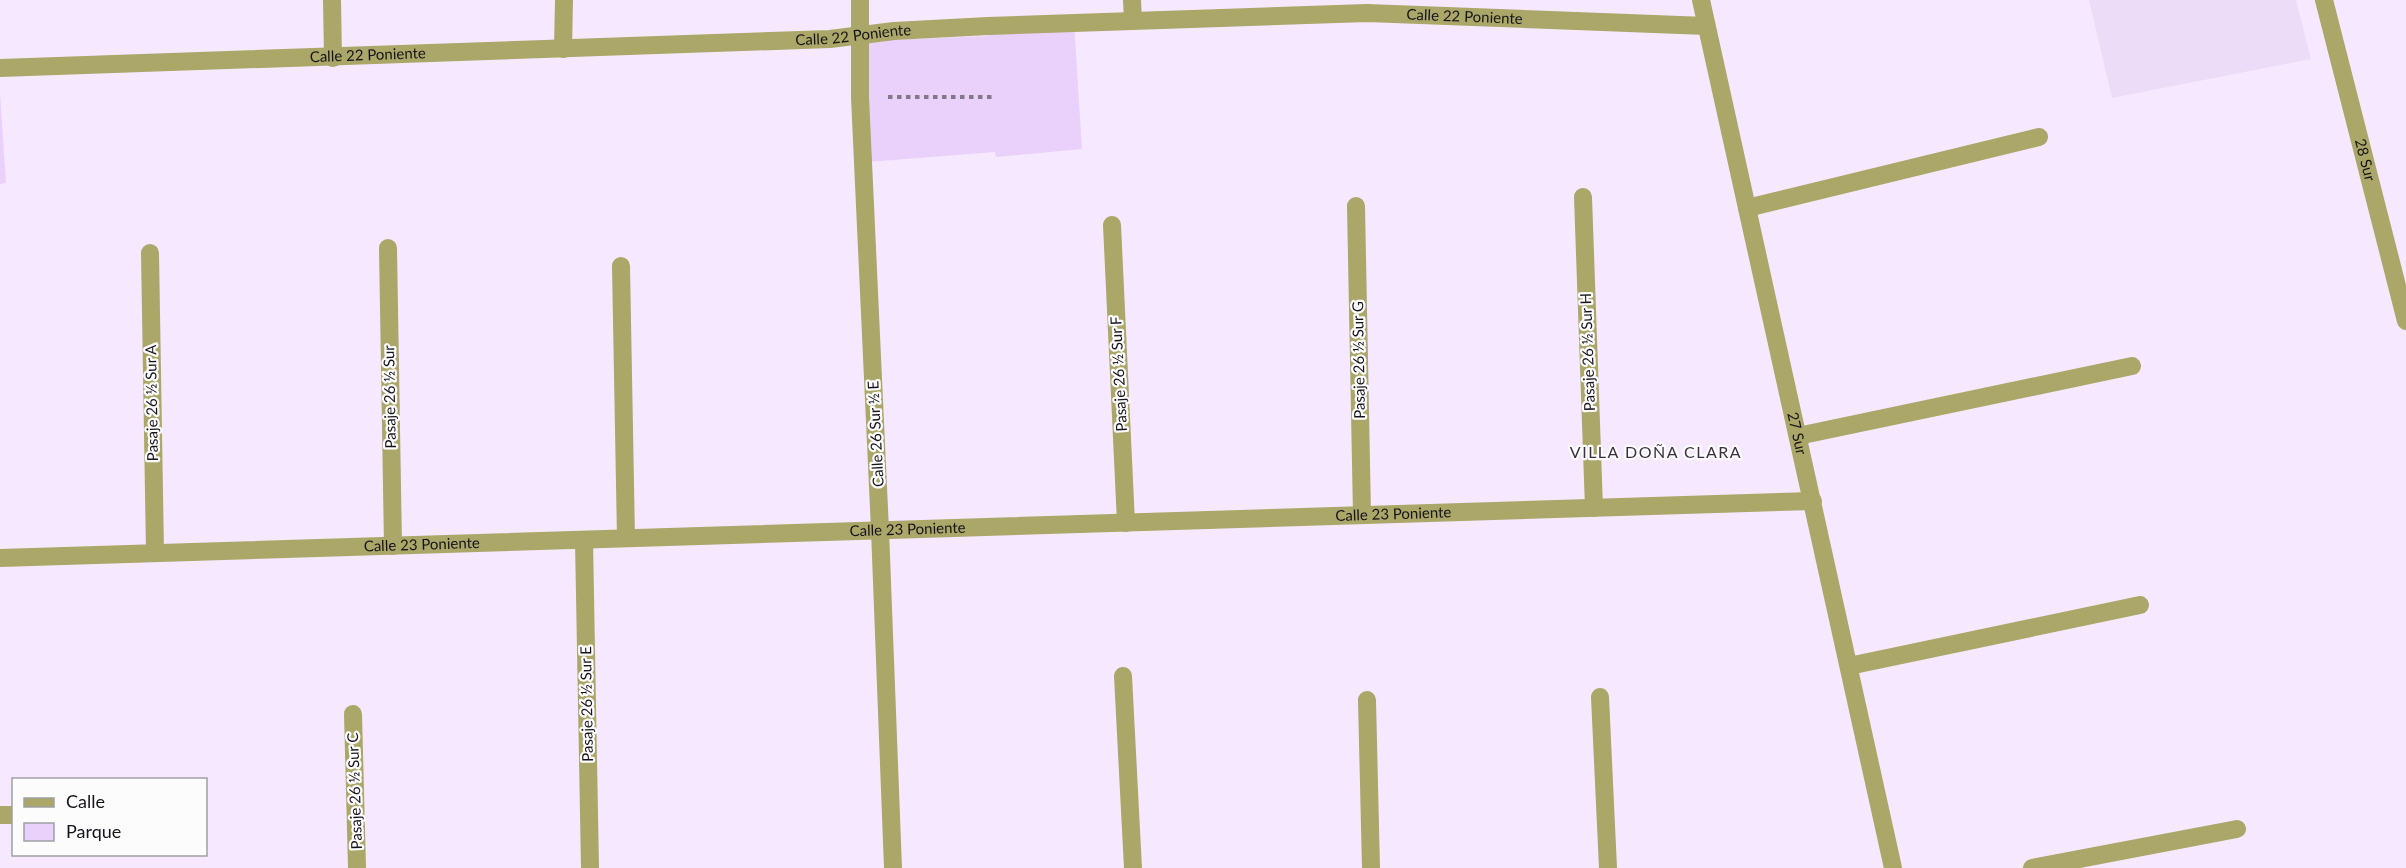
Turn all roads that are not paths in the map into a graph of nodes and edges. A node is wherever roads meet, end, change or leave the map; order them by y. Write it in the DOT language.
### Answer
graph roads {
  1 [pos="332,0"];
  2 [pos="564,0"];
  3 [pos="860,0"];
  4 [pos="1132,0"];
  5 [pos="1701,0"];
  6 [pos="2324,0"];
  7 [pos="1367,7"];
  8 [pos="1133,21"];
  9 [pos="1706,26"];
  10 [pos="859,36"];
  11 [pos="563,49"];
  12 [pos="333,58"];
  13 [pos="0,68"];
  14 [pos="2039,137"];
  15 [pos="1583,196"];
  16 [pos="1356,206"];
  17 [pos="1747,208"];
  18 [pos="1112,225"];
  19 [pos="388,248"];
  20 [pos="150,253"];
  21 [pos="621,266"];
  22 [pos="2406,321"];
  23 [pos="2132,366"];
  24 [pos="1798,436"];
  25 [pos="1814,501"];
  26 [pos="1593,508"];
  27 [pos="1362,515"];
  28 [pos="1126,523"];
  29 [pos="880,530"];
  30 [pos="626,538"];
  31 [pos="584,540"];
  32 [pos="393,546"];
  33 [pos="155,553"];
  34 [pos="0,558"];
  35 [pos="2140,605"];
  36 [pos="1849,666"];
  37 [pos="1123,676"];
  38 [pos="1600,698"];
  39 [pos="1367,700"];
  40 [pos="353,714"];
  41 [pos="2237,829"];
  42 [pos="357,868"];
  43 [pos="590,868"];
  44 [pos="893,868"];
  45 [pos="1133,868"];
  46 [pos="1371,868"];
  47 [pos="1608,868"];
  48 [pos="1893,868"];
  49 [pos="2032,868"];
  1 -- 12 [label="street"];
  2 -- 11 [label="street"];
  3 -- 10 [label="street, Calle 26 Sur ½ E"];
  4 -- 8 [label="street"];
  5 -- 9 [label="street, 27 Sur"];
  6 -- 22 [label="street, 28 Sur"];
  7 -- 8 [label="street, Calle 22 Poniente"];
  7 -- 9 [label="street, Calle 22 Poniente"];
  8 -- 10 [label="street, Calle 22 Poniente"];
  9 -- 17 [label="street, 27 Sur"];
  10 -- 11 [label="street, Calle 22 Poniente"];
  10 -- 29 [label="street, Calle 26 Sur ½ E"];
  11 -- 12 [label="street, Calle 22 Poniente"];
  12 -- 13 [label="street, Calle 22 Poniente"];
  14 -- 17 [label="street"];
  15 -- 26 [label="street, Pasaje 26 ½ Sur H"];
  16 -- 27 [label="street, Pasaje 26 ½ Sur G"];
  17 -- 24 [label="street, 27 Sur"];
  18 -- 28 [label="street, Pasaje 26 ½ Sur F"];
  19 -- 32 [label="street, Pasaje 26 ½ Sur"];
  20 -- 33 [label="street, Pasaje 26 ½ Sur A"];
  21 -- 30 [label="street"];
  23 -- 24 [label="street"];
  24 -- 25 [label="street, 27 Sur"];
  25 -- 26 [label="street, Calle 23 Poniente"];
  25 -- 36 [label="street, 27 Sur"];
  26 -- 27 [label="street, Calle 23 Poniente"];
  27 -- 28 [label="street, Calle 23 Poniente"];
  28 -- 29 [label="street, Calle 23 Poniente"];
  29 -- 30 [label="street, Calle 23 Poniente"];
  29 -- 44 [label="street, Calle 26 Sur ½ E"];
  30 -- 31 [label="street, Calle 23 Poniente"];
  31 -- 32 [label="street, Calle 23 Poniente"];
  31 -- 43 [label="street, Pasaje 26 ½ Sur E"];
  32 -- 33 [label="street, Calle 23 Poniente"];
  33 -- 34 [label="street, Calle 23 Poniente"];
  35 -- 36 [label="street"];
  36 -- 48 [label="street, 27 Sur"];
  37 -- 45 [label="street"];
  38 -- 47 [label="street"];
  39 -- 46 [label="street"];
  40 -- 42 [label="street, Pasaje 26 ½ Sur C"];
  41 -- 49 [label="street"];
}
